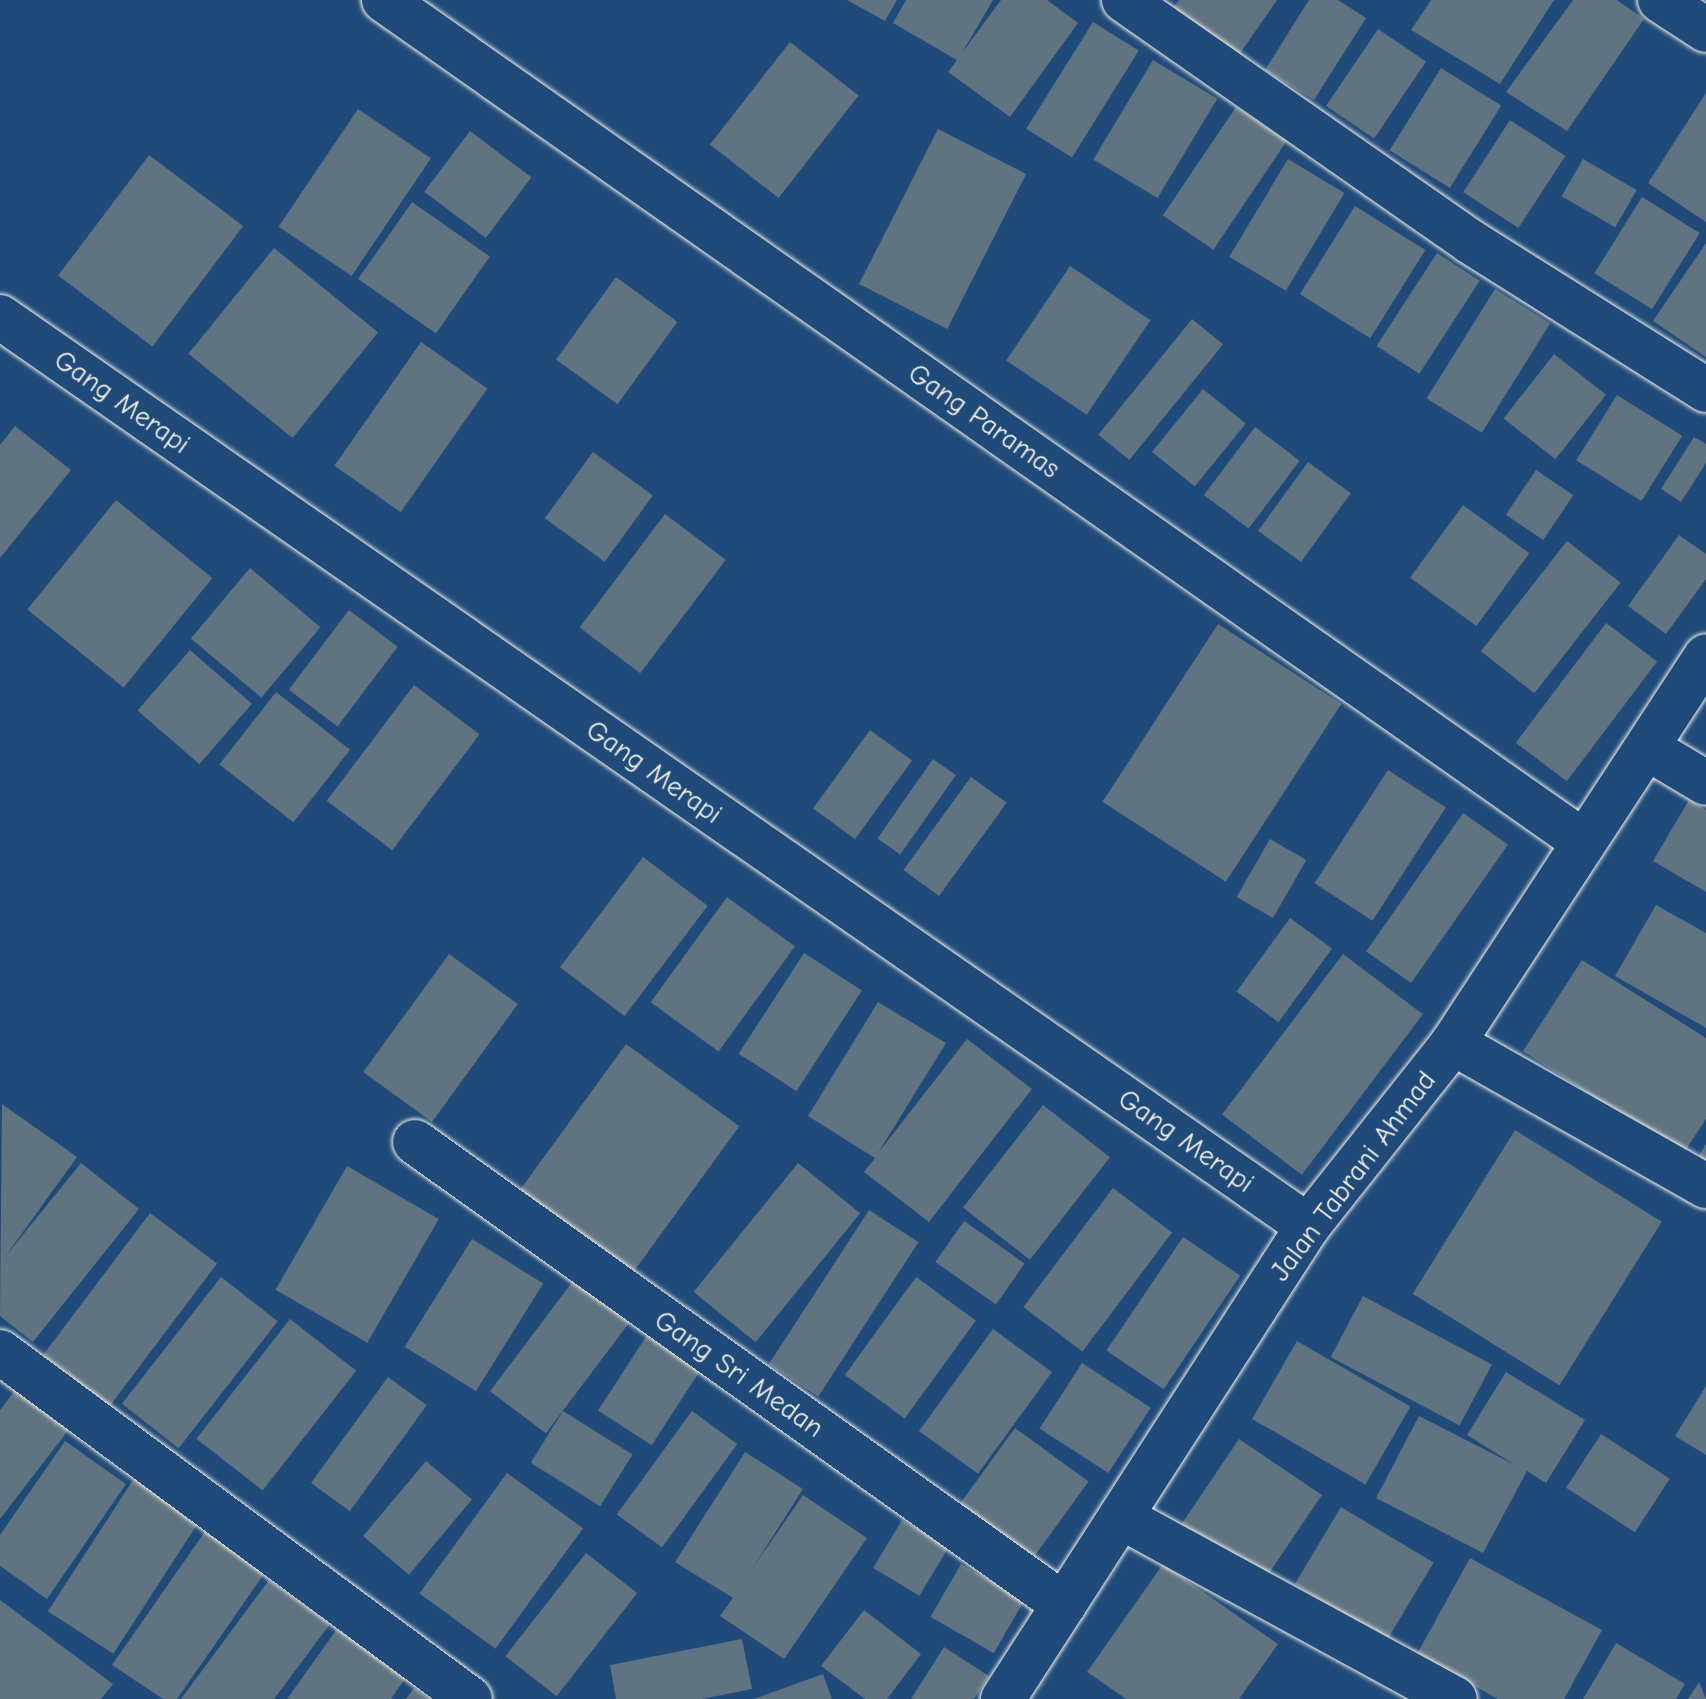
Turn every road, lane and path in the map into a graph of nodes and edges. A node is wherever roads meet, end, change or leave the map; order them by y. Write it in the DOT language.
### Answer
graph roads {
  1 [pos="384,0"];
  2 [pos="1124,0"];
  3 [pos="1660,0"];
  4 [pos="1706,30"];
  5 [pos="0,317"];
  6 [pos="1706,390"];
  7 [pos="1706,657"];
  8 [pos="1649,749"];
  9 [pos="1706,783"];
  10 [pos="1584,842"];
  11 [pos="1453,1043"];
  12 [pos="415,1142"];
  13 [pos="1706,1186"];
  14 [pos="1308,1226"];
  15 [pos="0,1352"];
  16 [pos="1121,1517"];
  17 [pos="1064,1605"];
  18 [pos="470,1699"];
  19 [pos="1003,1699"];
  20 [pos="1455,1699"];
  1 -- 10 [label="street, Gang Paramas"];
  2 -- 6 [label="street"];
  3 -- 4 [label="street"];
  5 -- 14 [label="street, Gang Merapi"];
  7 -- 8 [label="street, Jalan Tabrani Ahmad"];
  8 -- 9 [label="street"];
  8 -- 10 [label="street, Jalan Tabrani Ahmad"];
  10 -- 11 [label="street, Jalan Tabrani Ahmad"];
  11 -- 13 [label="street"];
  11 -- 14 [label="street, Jalan Tabrani Ahmad"];
  12 -- 17 [label="street, Gang Sri Medan"];
  14 -- 16 [label="street, Jalan Tabrani Ahmad"];
  15 -- 18 [label="street"];
  16 -- 17 [label="street, Jalan Tabrani Ahmad"];
  16 -- 20 [label="street"];
  17 -- 19 [label="street, Jalan Tabrani Ahmad"];
}
